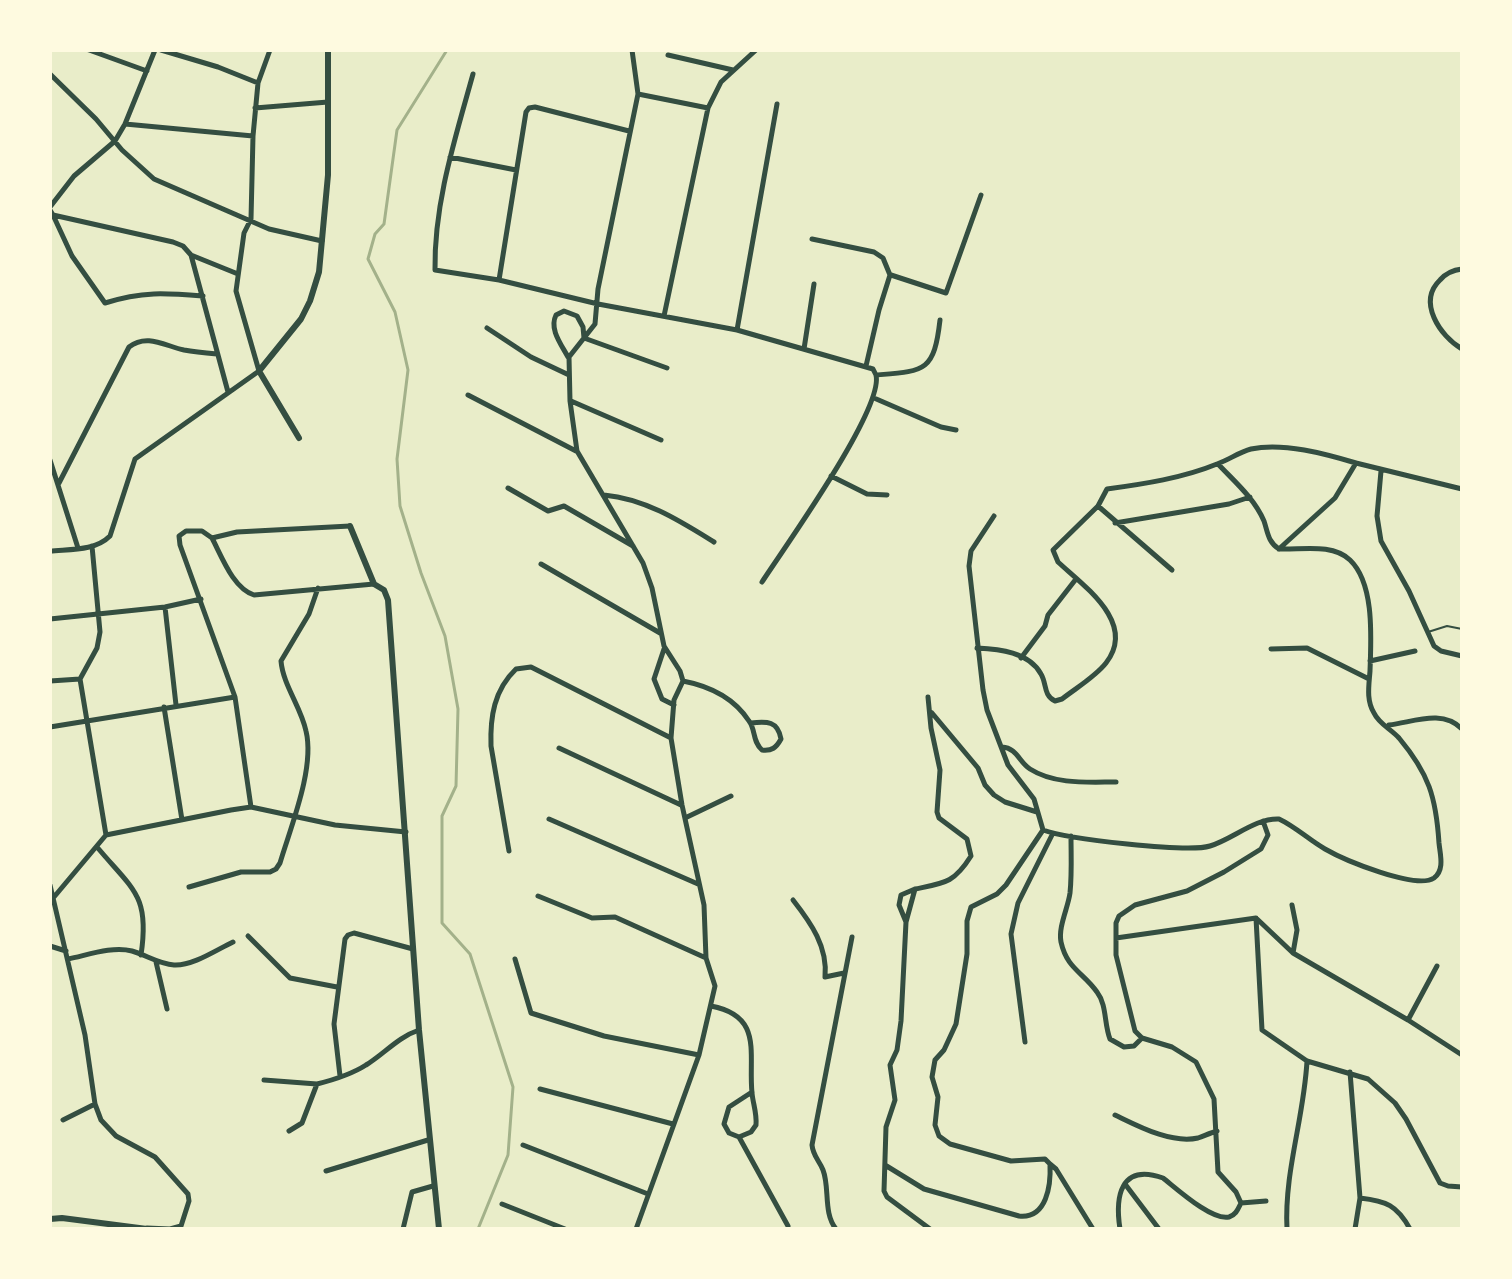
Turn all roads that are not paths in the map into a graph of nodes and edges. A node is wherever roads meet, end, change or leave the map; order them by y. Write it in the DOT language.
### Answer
graph roads {
  1 [pos="89,50"];
  2 [pos="155,50"];
  3 [pos="161,50"];
  4 [pos="270,50"];
  5 [pos="328,50"];
  6 [pos="632,50"];
  7 [pos="756,50"];
  8 [pos="668,55"];
  9 [pos="733,70"];
  10 [pos="147,71"];
  11 [pos="50,74"];
  12 [pos="473,74"];
  13 [pos="258,83"];
  14 [pos="638,94"];
  15 [pos="328,102"];
  16 [pos="777,104"];
  17 [pos="255,108"];
  18 [pos="708,108"];
  19 [pos="125,124"];
  20 [pos="630,131"];
  21 [pos="253,136"];
  22 [pos="115,141"];
  23 [pos="450,157"];
  24 [pos="516,170"];
  25 [pos="981,195"];
  26 [pos="51,210"];
  27 [pos="251,219"];
  28 [pos="812,239"];
  29 [pos="322,241"];
  30 [pos="191,255"];
  31 [pos="1462,269"];
  32 [pos="238,274"];
  33 [pos="890,275"];
  34 [pos="499,280"];
  35 [pos="814,284"];
  36 [pos="203,296"];
  37 [pos="598,304"];
  38 [pos="664,316"];
  39 [pos="940,320"];
  40 [pos="487,328"];
  41 [pos="737,330"];
  42 [pos="584,338"];
  43 [pos="804,349"];
  44 [pos="1462,349"];
  45 [pos="217,354"];
  46 [pos="569,357"];
  47 [pos="866,366"];
  48 [pos="667,368"];
  49 [pos="259,371"];
  50 [pos="569,375"];
  51 [pos="876,375"];
  52 [pos="228,392"];
  53 [pos="468,395"];
  54 [pos="874,398"];
  55 [pos="570,401"];
  56 [pos="956,430"];
  57 [pos="299,438"];
  58 [pos="661,440"];
  59 [pos="577,451"];
  60 [pos="50,460"];
  61 [pos="1356,463"];
  62 [pos="1218,464"];
  63 [pos="1381,471"];
  64 [pos="831,476"];
  65 [pos="59,483"];
  66 [pos="508,488"];
  67 [pos="1462,489"];
  68 [pos="604,495"];
  69 [pos="887,495"];
  70 [pos="1250,497"];
  71 [pos="1098,506"];
  72 [pos="994,516"];
  73 [pos="1115,523"];
  74 [pos="350,526"];
  75 [pos="212,538"];
  76 [pos="714,542"];
  77 [pos="92,546"];
  78 [pos="634,547"];
  79 [pos="78,548"];
  80 [pos="1279,549"];
  81 [pos="50,551"];
  82 [pos="541,564"];
  83 [pos="1172,570"];
  84 [pos="1076,579"];
  85 [pos="762,582"];
  86 [pos="374,584"];
  87 [pos="318,588"];
  88 [pos="201,599"];
  89 [pos="165,607"];
  90 [pos="98,614"];
  91 [pos="50,619"];
  92 [pos="1462,629"];
  93 [pos="661,633"];
  94 [pos="1427,633"];
  95 [pos="664,646"];
  96 [pos="977,648"];
  97 [pos="1271,649"];
  98 [pos="1415,651"];
  99 [pos="1462,656"];
  100 [pos="1021,658"];
  101 [pos="1370,661"];
  102 [pos="80,679"];
  103 [pos="1369,679"];
  104 [pos="50,681"];
  105 [pos="683,681"];
  106 [pos="235,697"];
  107 [pos="928,697"];
  108 [pos="176,705"];
  109 [pos="674,705"];
  110 [pos="164,707"];
  111 [pos="931,712"];
  112 [pos="85,720"];
  113 [pos="751,723"];
  114 [pos="1388,726"];
  115 [pos="50,727"];
  116 [pos="1462,729"];
  117 [pos="671,738"];
  118 [pos="1002,747"];
  119 [pos="559,748"];
  120 [pos="1116,782"];
  121 [pos="731,796"];
  122 [pos="682,805"];
  123 [pos="251,807"];
  124 [pos="1038,813"];
  125 [pos="294,816"];
  126 [pos="685,818"];
  127 [pos="549,819"];
  128 [pos="182,820"];
  129 [pos="1263,821"];
  130 [pos="1043,830"];
  131 [pos="406,832"];
  132 [pos="1053,833"];
  133 [pos="106,835"];
  134 [pos="1071,836"];
  135 [pos="97,847"];
  136 [pos="509,851"];
  137 [pos="50,885"];
  138 [pos="699,885"];
  139 [pos="189,887"];
  140 [pos="915,889"];
  141 [pos="538,896"];
  142 [pos="54,897"];
  143 [pos="793,900"];
  144 [pos="1292,905"];
  145 [pos="1256,918"];
  146 [pos="906,922"];
  147 [pos="248,936"];
  148 [pos="852,937"];
  149 [pos="1116,938"];
  150 [pos="233,942"];
  151 [pos="50,946"];
  152 [pos="413,949"];
  153 [pos="1293,953"];
  154 [pos="68,955"];
  155 [pos="141,955"];
  156 [pos="706,958"];
  157 [pos="515,959"];
  158 [pos="156,962"];
  159 [pos="1437,966"];
  160 [pos="844,973"];
  161 [pos="337,987"];
  162 [pos="711,1006"];
  163 [pos="167,1009"];
  164 [pos="1408,1020"];
  165 [pos="419,1030"];
  166 [pos="1142,1038"];
  167 [pos="1025,1042"];
  168 [pos="699,1055"];
  169 [pos="1462,1055"];
  170 [pos="1307,1061"];
  171 [pos="1350,1072"];
  172 [pos="340,1076"];
  173 [pos="264,1080"];
  174 [pos="317,1084"];
  175 [pos="540,1089"];
  176 [pos="752,1092"];
  177 [pos="95,1104"];
  178 [pos="1115,1115"];
  179 [pos="63,1120"];
  180 [pos="673,1124"];
  181 [pos="289,1131"];
  182 [pos="1217,1131"];
  183 [pos="739,1137"];
  184 [pos="428,1140"];
  185 [pos="523,1145"];
  186 [pos="1050,1164"];
  187 [pos="885,1165"];
  188 [pos="326,1171"];
  189 [pos="1125,1184"];
  190 [pos="433,1186"];
  191 [pos="1462,1187"];
  192 [pos="648,1194"];
  193 [pos="1360,1198"];
  194 [pos="1266,1201"];
  195 [pos="1241,1203"];
  196 [pos="502,1204"];
  197 [pos="50,1219"];
  198 [pos="788,1226"];
  199 [pos="147,1229"];
  200 [pos="403,1229"];
  201 [pos="439,1229"];
  202 [pos="565,1229"];
  203 [pos="636,1229"];
  204 [pos="836,1229"];
  205 [pos="930,1229"];
  206 [pos="1093,1229"];
  207 [pos="1120,1229"];
  208 [pos="1159,1229"];
  209 [pos="1287,1229"];
  210 [pos="1355,1229"];
  211 [pos="1410,1229"];
  1 -- 10 [label="street"];
  2 -- 10 [label="street"];
  3 -- 13 [label="street"];
  4 -- 13 [label="street"];
  5 -- 15 [label="street"];
  6 -- 14 [label="street"];
  7 -- 9 [label="street"];
  8 -- 9 [label="street"];
  9 -- 18 [label="street"];
  10 -- 19 [label="street"];
  11 -- 22 [label="street"];
  12 -- 23 [label="street"];
  13 -- 17 [label="street"];
  14 -- 18 [label="street"];
  14 -- 20 [label="street"];
  15 -- 17 [label="street"];
  15 -- 29 [label="street"];
  16 -- 41 [label="street"];
  17 -- 21 [label="street"];
  18 -- 38 [label="street"];
  19 -- 21 [label="street"];
  19 -- 22 [label="street"];
  20 -- 24 [label="street"];
  20 -- 37 [label="street"];
  21 -- 27 [label="street"];
  22 -- 26 [label="street"];
  22 -- 27 [label="street"];
  23 -- 24 [label="street"];
  23 -- 34 [label="street"];
  24 -- 34 [label="street"];
  25 -- 33 [label="street"];
  26 -- 30 [label="street"];
  26 -- 36 [label="street"];
  27 -- 29 [label="street"];
  27 -- 32 [label="street"];
  28 -- 33 [label="street"];
  29 -- 49 [label="street"];
  30 -- 32 [label="street"];
  30 -- 36 [label="street"];
  31 -- 44 [label="street"];
  32 -- 49 [label="street"];
  33 -- 47 [label="street"];
  34 -- 37 [label="street"];
  35 -- 43 [label="street"];
  36 -- 45 [label="street"];
  37 -- 38 [label="street"];
  37 -- 42 [label="street"];
  38 -- 41 [label="street"];
  39 -- 51 [label="street"];
  40 -- 50 [label="street"];
  41 -- 43 [label="street"];
  42 -- 46 [label="street"];
  42 -- 46 [label="street"];
  42 -- 48 [label="street"];
  43 -- 47 [label="street"];
  45 -- 52 [label="street"];
  45 -- 65 [label="street"];
  46 -- 50 [label="street"];
  47 -- 51 [label="street"];
  49 -- 52 [label="street"];
  49 -- 57 [label="street"];
  50 -- 55 [label="street"];
  51 -- 54 [label="street"];
  52 -- 77 [label="street"];
  53 -- 59 [label="street"];
  54 -- 56 [label="street"];
  54 -- 64 [label="street"];
  55 -- 58 [label="street"];
  55 -- 59 [label="street"];
  59 -- 68 [label="street"];
  60 -- 65 [label="street"];
  61 -- 62 [label="street"];
  61 -- 63 [label="street"];
  61 -- 80 [label="street"];
  62 -- 70 [label="street"];
  62 -- 71 [label="street"];
  63 -- 67 [label="street"];
  63 -- 94 [label="street"];
  64 -- 69 [label="street"];
  64 -- 85 [label="street"];
  65 -- 79 [label="street"];
  66 -- 78 [label="street"];
  68 -- 76 [label="street"];
  68 -- 78 [label="street"];
  70 -- 73 [label="street"];
  70 -- 80 [label="street"];
  71 -- 73 [label="street"];
  71 -- 84 [label="street"];
  72 -- 96 [label="street"];
  73 -- 83 [label="street"];
  74 -- 75 [label="street"];
  74 -- 86 [label="street"];
  75 -- 87 [label="street"];
  75 -- 88 [label="street"];
  77 -- 79 [label="street"];
  77 -- 90 [label="street"];
  78 -- 93 [label="street"];
  79 -- 81 [label="street"];
  80 -- 101 [label="street"];
  82 -- 93 [label="street"];
  84 -- 100 [label="street"];
  84 -- 100 [label="street"];
  86 -- 87 [label="street"];
  86 -- 131 [label="street"];
  87 -- 125 [label="street"];
  88 -- 89 [label="street"];
  88 -- 106 [label="street"];
  89 -- 90 [label="street"];
  89 -- 108 [label="street"];
  90 -- 91 [label="street"];
  90 -- 102 [label="street"];
  92 -- 94 [label="lane"];
  93 -- 95 [label="street"];
  94 -- 99 [label="street"];
  95 -- 105 [label="street"];
  95 -- 109 [label="street"];
  96 -- 100 [label="street"];
  96 -- 118 [label="street"];
  97 -- 103 [label="street"];
  98 -- 101 [label="street"];
  101 -- 103 [label="street"];
  102 -- 104 [label="street"];
  102 -- 112 [label="street"];
  103 -- 114 [label="street"];
  105 -- 109 [label="street"];
  105 -- 113 [label="street"];
  106 -- 108 [label="street"];
  106 -- 123 [label="street"];
  107 -- 111 [label="street"];
  108 -- 110 [label="street"];
  109 -- 117 [label="street"];
  110 -- 112 [label="street"];
  110 -- 128 [label="street"];
  111 -- 124 [label="street"];
  111 -- 140 [label="street"];
  112 -- 115 [label="street"];
  112 -- 133 [label="street"];
  113 -- 113 [label="street"];
  114 -- 116 [label="street"];
  114 -- 129 [label="street"];
  117 -- 122 [label="street"];
  117 -- 136 [label="street"];
  118 -- 120 [label="street"];
  118 -- 124 [label="street"];
  119 -- 122 [label="street"];
  121 -- 126 [label="street"];
  122 -- 126 [label="street"];
  123 -- 125 [label="street"];
  123 -- 128 [label="street"];
  124 -- 130 [label="street"];
  125 -- 131 [label="street"];
  125 -- 139 [label="street"];
  126 -- 138 [label="street"];
  127 -- 138 [label="street"];
  128 -- 133 [label="street"];
  129 -- 134 [label="street"];
  129 -- 149 [label="street"];
  130 -- 132 [label="street"];
  130 -- 186 [label="street"];
  131 -- 152 [label="street"];
  132 -- 134 [label="street"];
  132 -- 167 [label="street"];
  133 -- 135 [label="street"];
  134 -- 166 [label="street"];
  135 -- 142 [label="street"];
  135 -- 155 [label="street"];
  137 -- 142 [label="street"];
  138 -- 156 [label="street"];
  140 -- 146 [label="street"];
  140 -- 146 [label="street"];
  141 -- 156 [label="street"];
  142 -- 154 [label="street"];
  143 -- 160 [label="street"];
  144 -- 153 [label="street"];
  145 -- 149 [label="street"];
  145 -- 153 [label="street"];
  145 -- 170 [label="street"];
  146 -- 187 [label="street"];
  147 -- 161 [label="street"];
  148 -- 160 [label="street"];
  149 -- 166 [label="street"];
  150 -- 158 [label="street"];
  151 -- 154 [label="street"];
  152 -- 161 [label="street"];
  152 -- 165 [label="street"];
  153 -- 164 [label="street"];
  154 -- 155 [label="street"];
  154 -- 177 [label="street"];
  155 -- 158 [label="street"];
  156 -- 162 [label="street"];
  157 -- 168 [label="street"];
  158 -- 163 [label="street"];
  159 -- 164 [label="street"];
  160 -- 204 [label="street"];
  161 -- 172 [label="street"];
  162 -- 168 [label="street"];
  162 -- 176 [label="street"];
  164 -- 169 [label="street"];
  165 -- 172 [label="street"];
  165 -- 184 [label="street"];
  166 -- 182 [label="street"];
  168 -- 180 [label="street"];
  170 -- 171 [label="street"];
  170 -- 209 [label="street"];
  171 -- 191 [label="street"];
  171 -- 193 [label="street"];
  172 -- 174 [label="street"];
  173 -- 174 [label="street"];
  174 -- 181 [label="street"];
  175 -- 180 [label="street"];
  176 -- 183 [label="street"];
  176 -- 183 [label="street"];
  177 -- 179 [label="street"];
  177 -- 199 [label="street"];
  178 -- 182 [label="street"];
  180 -- 192 [label="street"];
  182 -- 195 [label="street"];
  183 -- 198 [label="street"];
  184 -- 188 [label="street"];
  184 -- 190 [label="street"];
  185 -- 192 [label="street"];
  186 -- 187 [label="street"];
  186 -- 206 [label="street"];
  187 -- 205 [label="street"];
  189 -- 195 [label="street"];
  189 -- 207 [label="street"];
  189 -- 208 [label="street"];
  190 -- 200 [label="street"];
  190 -- 201 [label="street"];
  192 -- 203 [label="street"];
  193 -- 210 [label="street"];
  193 -- 211 [label="street"];
  194 -- 195 [label="street"];
  196 -- 202 [label="street"];
  197 -- 199 [label="street"];
}
